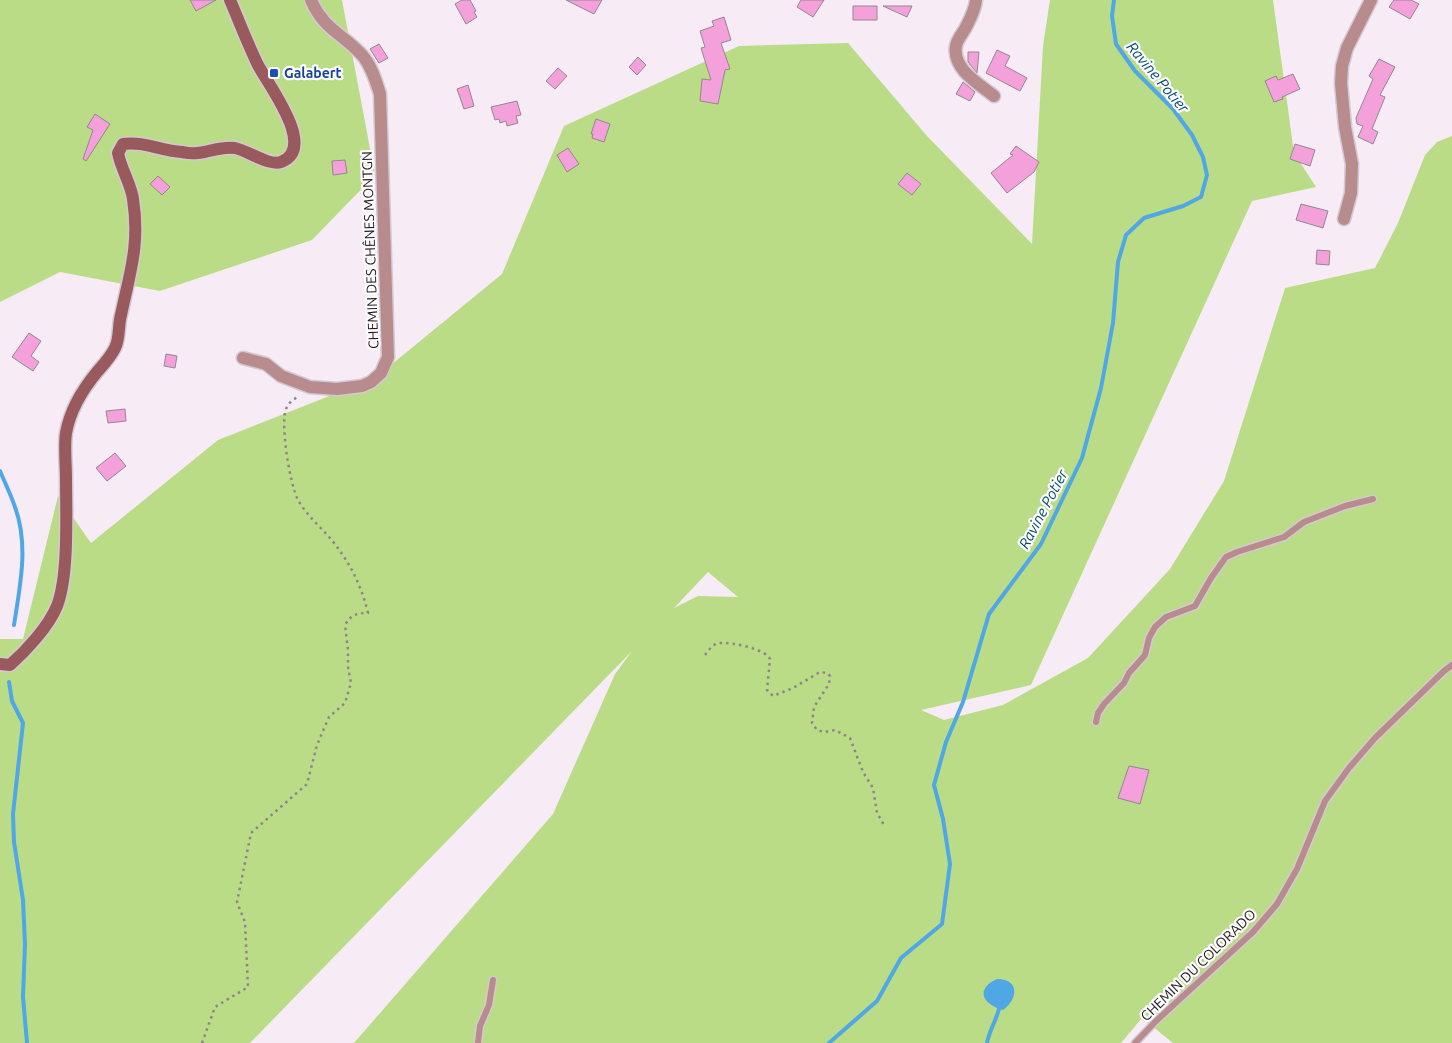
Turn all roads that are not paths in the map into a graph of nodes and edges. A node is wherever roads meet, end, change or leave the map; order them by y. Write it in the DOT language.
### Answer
graph roads {
  1 [pos="230,0"];
  2 [pos="311,0"];
  3 [pos="976,0"];
  4 [pos="1371,0"];
  5 [pos="994,96"];
  6 [pos="1344,219"];
  7 [pos="243,358"];
  8 [pos="1373,499"];
  9 [pos="0,664"];
  10 [pos="1452,665"];
  11 [pos="1096,722"];
  12 [pos="493,980"];
  13 [pos="478,1043"];
  14 [pos="1135,1043"];
  1 -- 9 [label="main road"];
  2 -- 7 [label="street, CHEMIN DES CHÊNES MONTGN"];
  3 -- 5 [label="street"];
  4 -- 6 [label="street"];
  8 -- 11 [label="lane"];
  10 -- 14 [label="lane, CHEMIN DU COLORADO"];
  12 -- 13 [label="lane"];
}
